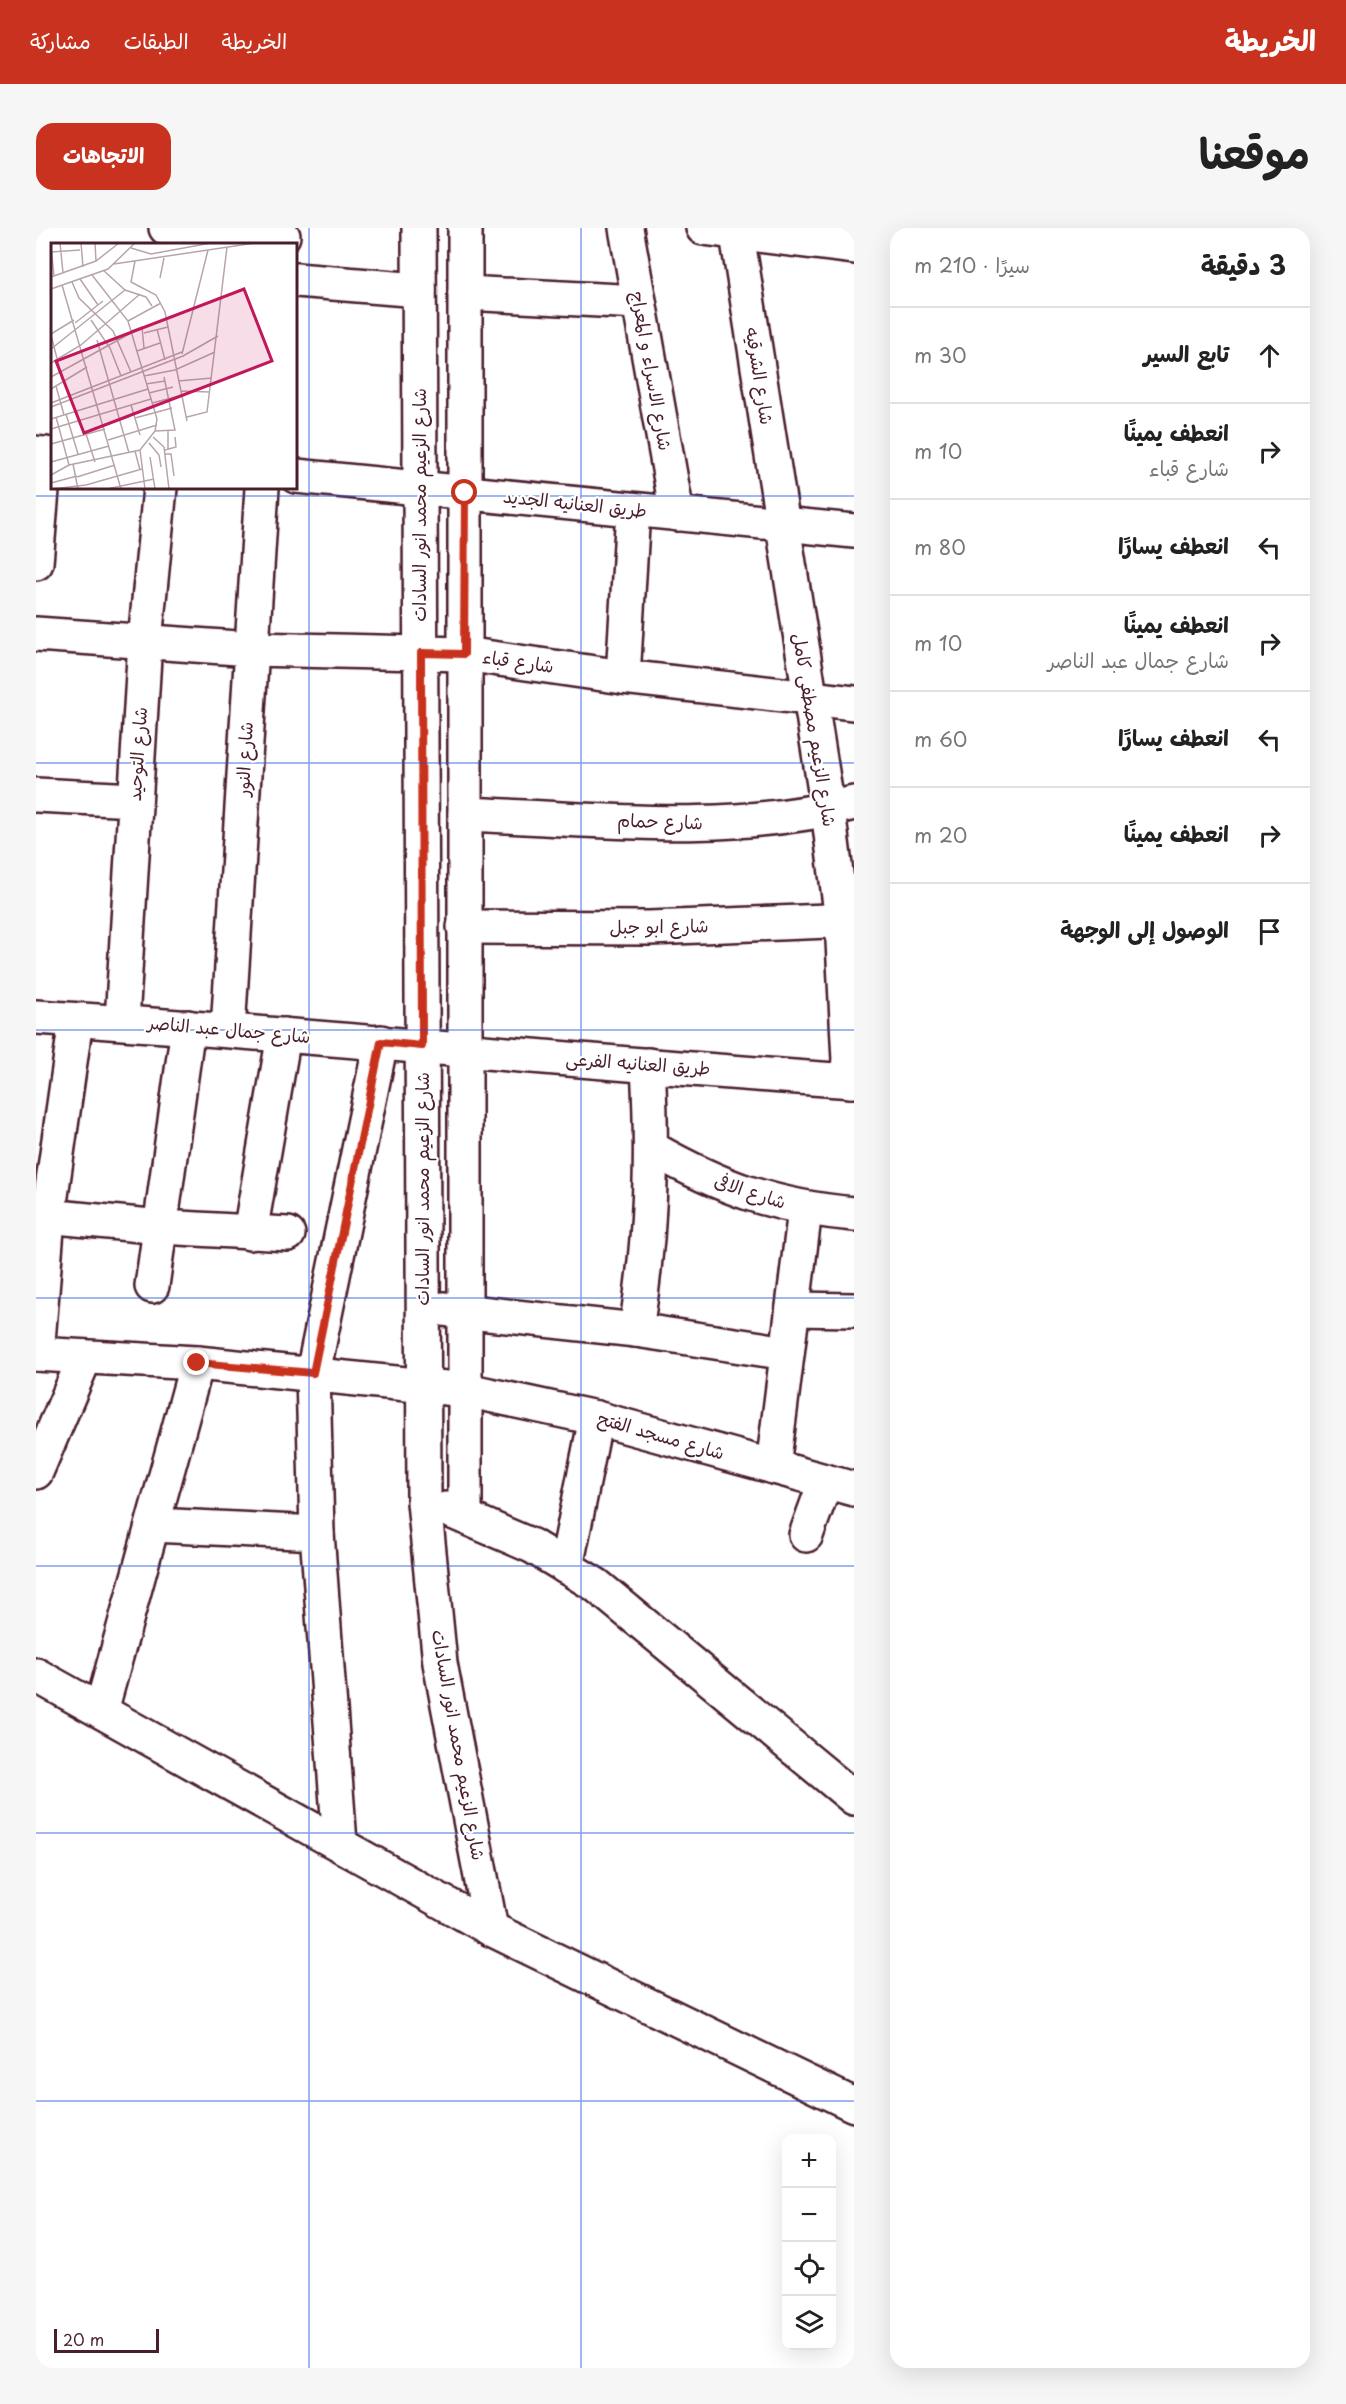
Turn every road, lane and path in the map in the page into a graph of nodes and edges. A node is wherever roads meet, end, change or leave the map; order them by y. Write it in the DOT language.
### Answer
graph roads {
  1 [pos="419,228"];
  2 [pos="465,228"];
  3 [pos="626,228"];
  4 [pos="703,228"];
  5 [pos="736,231"];
  6 [pos="175,232"];
  7 [pos="283,236"];
  8 [pos="854,247"];
  9 [pos="297,280"];
  10 [pos="419,290"];
  11 [pos="465,293"];
  12 [pos="639,302"];
  13 [pos="44,454"];
  14 [pos="297,476"];
  15 [pos="420,488"];
  16 [pos="160,489"];
  17 [pos="262,489"];
  18 [pos="465,493"];
  19 [pos="633,510"];
  20 [pos="677,514"];
  21 [pos="782,524"];
  22 [pos="854,531"];
  23 [pos="36,563"];
  24 [pos="36,634"];
  25 [pos="145,642"];
  26 [pos="252,649"];
  27 [pos="421,653"];
  28 [pos="464,654"];
  29 [pos="623,677"];
  30 [pos="810,698"];
  31 [pos="854,703"];
  32 [pos="36,795"];
  33 [pos="135,800"];
  34 [pos="841,807"];
  35 [pos="465,814"];
  36 [pos="848,920"];
  37 [pos="464,927"];
  38 [pos="36,1017"];
  39 [pos="76,1020"];
  40 [pos="122,1021"];
  41 [pos="188,1027"];
  42 [pos="228,1030"];
  43 [pos="284,1035"];
  44 [pos="381,1042"];
  45 [pos="422,1046"];
  46 [pos="464,1051"];
  47 [pos="648,1065"];
  48 [pos="852,1081"];
  49 [pos="653,1149"];
  50 [pos="805,1210"];
  51 [pos="854,1214"];
  52 [pos="42,1216"];
  53 [pos="161,1227"];
  54 [pos="250,1233"];
  55 [pos="288,1234"];
  56 [pos="152,1286"];
  57 [pos="423,1306"];
  58 [pos="793,1309"];
  59 [pos="854,1310"];
  60 [pos="465,1312"];
  61 [pos="636,1330"];
  62 [pos="787,1353"];
  63 [pos="37,1354"];
  64 [pos="85,1357"];
  65 [pos="197,1363"];
  66 [pos="313,1373"];
  67 [pos="424,1385"];
  68 [pos="466,1390"];
  69 [pos="596,1418"];
  70 [pos="773,1467"];
  71 [pos="36,1472"];
  72 [pos="840,1486"];
  73 [pos="424,1502"];
  74 [pos="465,1516"];
  75 [pos="153,1525"];
  76 [pos="317,1533"];
  77 [pos="806,1535"];
  78 [pos="566,1567"];
  79 [pos="36,1675"];
  80 [pos="101,1711"];
  81 [pos="854,1798"];
  82 [pos="340,1843"];
  83 [pos="491,1929"];
  84 [pos="854,2105"];
  1 -- 10 [label="street, شارع الزعيم محمد انور السادات"];
  2 -- 11 [label="street"];
  3 -- 12 [label="street, شارع الاسراء و المعراج"];
  4 -- 5 [label="street"];
  5 -- 8 [label="street"];
  5 -- 21 [label="street, شارع الشرقيه"];
  6 -- 7 [label="street"];
  9 -- 10 [label="street"];
  10 -- 15 [label="street, شارع الزعيم محمد انور السادات"];
  11 -- 12 [label="street"];
  11 -- 18 [label="street"];
  12 -- 20 [label="street, شارع الاسراء و المعراج"];
  13 -- 23 [label="street"];
  14 -- 15 [label="street, طريق العنانيه الجديد"];
  15 -- 18 [label="street, طريق العنانيه الجديد"];
  15 -- 27 [label="street, شارع الزعيم محمد انور السادات"];
  16 -- 25 [label="street, شارع التوحيد"];
  17 -- 26 [label="street, شارع النور"];
  18 -- 19 [label="street, طريق العنانيه الجديد"];
  18 -- 28 [label="street"];
  19 -- 20 [label="street, طريق العنانيه الجديد"];
  19 -- 29 [label="street"];
  20 -- 21 [label="street, طريق العنانيه الجديد"];
  21 -- 22 [label="street, طريق العنانيه الجديد"];
  21 -- 30 [label="street, شارع الزعيم مصطفى كامل"];
  24 -- 25 [label="street, شارع قباء"];
  25 -- 26 [label="street, شارع قباء"];
  25 -- 33 [label="street, شارع التوحيد"];
  26 -- 27 [label="street, شارع قباء"];
  26 -- 42 [label="street, شارع النور"];
  27 -- 28 [label="street, شارع قباء"];
  27 -- 45 [label="street, شارع الزعيم محمد انور السادات"];
  28 -- 29 [label="street, شارع قباء"];
  28 -- 35 [label="street"];
  29 -- 30 [label="street, شارع قباء"];
  30 -- 31 [label="street, شارع قباء"];
  30 -- 34 [label="street, شارع الزعيم مصطفى كامل"];
  32 -- 33 [label="street"];
  33 -- 40 [label="street, شارع التوحيد"];
  34 -- 35 [label="street, شارع حمام"];
  34 -- 36 [label="street, شارع الزعيم مصطفى كامل"];
  35 -- 37 [label="street"];
  36 -- 37 [label="street, شارع ابو جبل"];
  36 -- 48 [label="street, شارع الزعيم مصطفى كامل"];
  37 -- 46 [label="street"];
  38 -- 39 [label="street, شارع جمال عبد الناصر"];
  39 -- 40 [label="street, شارع جمال عبد الناصر"];
  39 -- 52 [label="street"];
  40 -- 41 [label="street, شارع جمال عبد الناصر"];
  41 -- 42 [label="street, شارع جمال عبد الناصر"];
  41 -- 53 [label="street"];
  42 -- 43 [label="street, شارع جمال عبد الناصر"];
  43 -- 44 [label="street, شارع جمال عبد الناصر"];
  43 -- 54 [label="street"];
  44 -- 45 [label="street, شارع جمال عبد الناصر"];
  44 -- 66 [label="street"];
  45 -- 46 [label="street, طريق العنانيه الفرعى"];
  45 -- 57 [label="street, شارع الزعيم محمد انور السادات"];
  46 -- 47 [label="street, طريق العنانيه الفرعى"];
  46 -- 60 [label="street"];
  47 -- 48 [label="street, طريق العنانيه الفرعى"];
  47 -- 49 [label="street"];
  49 -- 50 [label="street, شارع الافى"];
  49 -- 61 [label="street"];
  50 -- 51 [label="street, شارع الافى"];
  50 -- 58 [label="street"];
  52 -- 53 [label="street"];
  52 -- 63 [label="street"];
  53 -- 54 [label="street"];
  53 -- 56 [label="street"];
  54 -- 55 [label="street"];
  57 -- 60 [label="street"];
  57 -- 67 [label="street, شارع الزعيم محمد انور السادات"];
  58 -- 59 [label="street"];
  58 -- 62 [label="street"];
  60 -- 61 [label="street"];
  60 -- 68 [label="street"];
  61 -- 62 [label="street"];
  62 -- 70 [label="street"];
  63 -- 64 [label="street, شارع مسجد الفتح"];
  64 -- 65 [label="street, شارع مسجد الفتح"];
  64 -- 71 [label="street"];
  65 -- 66 [label="street, شارع مسجد الفتح"];
  65 -- 75 [label="street"];
  66 -- 67 [label="street, شارع مسجد الفتح"];
  66 -- 76 [label="street"];
  67 -- 68 [label="street, شارع مسجد الفتح"];
  67 -- 73 [label="street, شارع الزعيم محمد انور السادات"];
  68 -- 69 [label="street, شارع مسجد الفتح"];
  68 -- 74 [label="street"];
  69 -- 70 [label="street, شارع مسجد الفتح"];
  69 -- 78 [label="street"];
  70 -- 72 [label="street, شارع مسجد الفتح"];
  72 -- 77 [label="street"];
  73 -- 74 [label="street"];
  73 -- 83 [label="street, شارع الزعيم محمد انور السادات"];
  74 -- 78 [label="street"];
  75 -- 76 [label="street"];
  75 -- 80 [label="street"];
  76 -- 82 [label="street"];
  78 -- 81 [label="street"];
  79 -- 80 [label="street"];
  80 -- 82 [label="street"];
  82 -- 83 [label="street"];
  83 -- 84 [label="street"];
}
